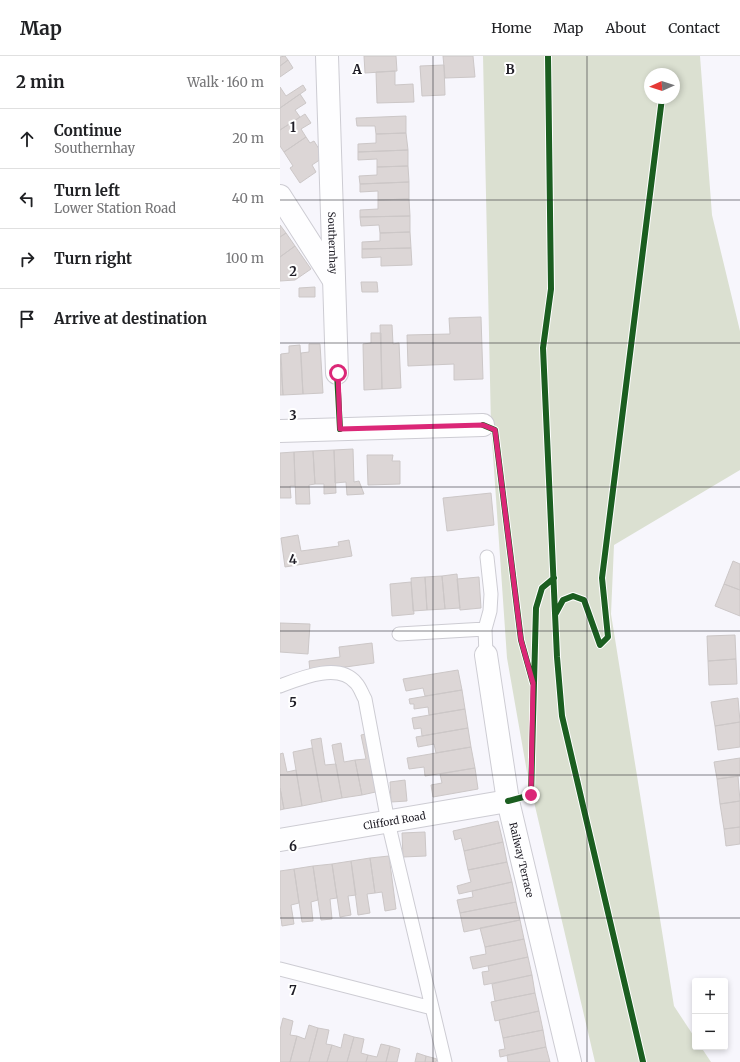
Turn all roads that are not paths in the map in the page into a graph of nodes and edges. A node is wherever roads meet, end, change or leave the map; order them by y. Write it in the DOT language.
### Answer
graph roads {
  1 [pos="327,56"];
  2 [pos="280,196"];
  3 [pos="333,279"];
  4 [pos="338,373"];
  5 [pos="483,425"];
  6 [pos="280,431"];
  7 [pos="487,557"];
  8 [pos="486,629"];
  9 [pos="400,634"];
  10 [pos="486,655"];
  11 [pos="280,686"];
  12 [pos="508,801"];
  13 [pos="388,822"];
  14 [pos="280,840"];
  15 [pos="280,969"];
  16 [pos="432,1008"];
  17 [pos="445,1062"];
  18 [pos="570,1062"];
  1 -- 3 [label="street, Southernhay"];
  2 -- 3 [label="street"];
  3 -- 4 [label="street, Southernhay"];
  5 -- 6 [label="street"];
  7 -- 8 [label="lane"];
  8 -- 9 [label="lane"];
  8 -- 10 [label="lane"];
  10 -- 12 [label="street, Railway Terrace"];
  11 -- 13 [label="lane"];
  12 -- 13 [label="street, Clifford Road"];
  12 -- 18 [label="street, Railway Terrace"];
  13 -- 14 [label="street, Clifford Road"];
  13 -- 16 [label="lane"];
  15 -- 16 [label="lane"];
  16 -- 17 [label="lane"];
}
